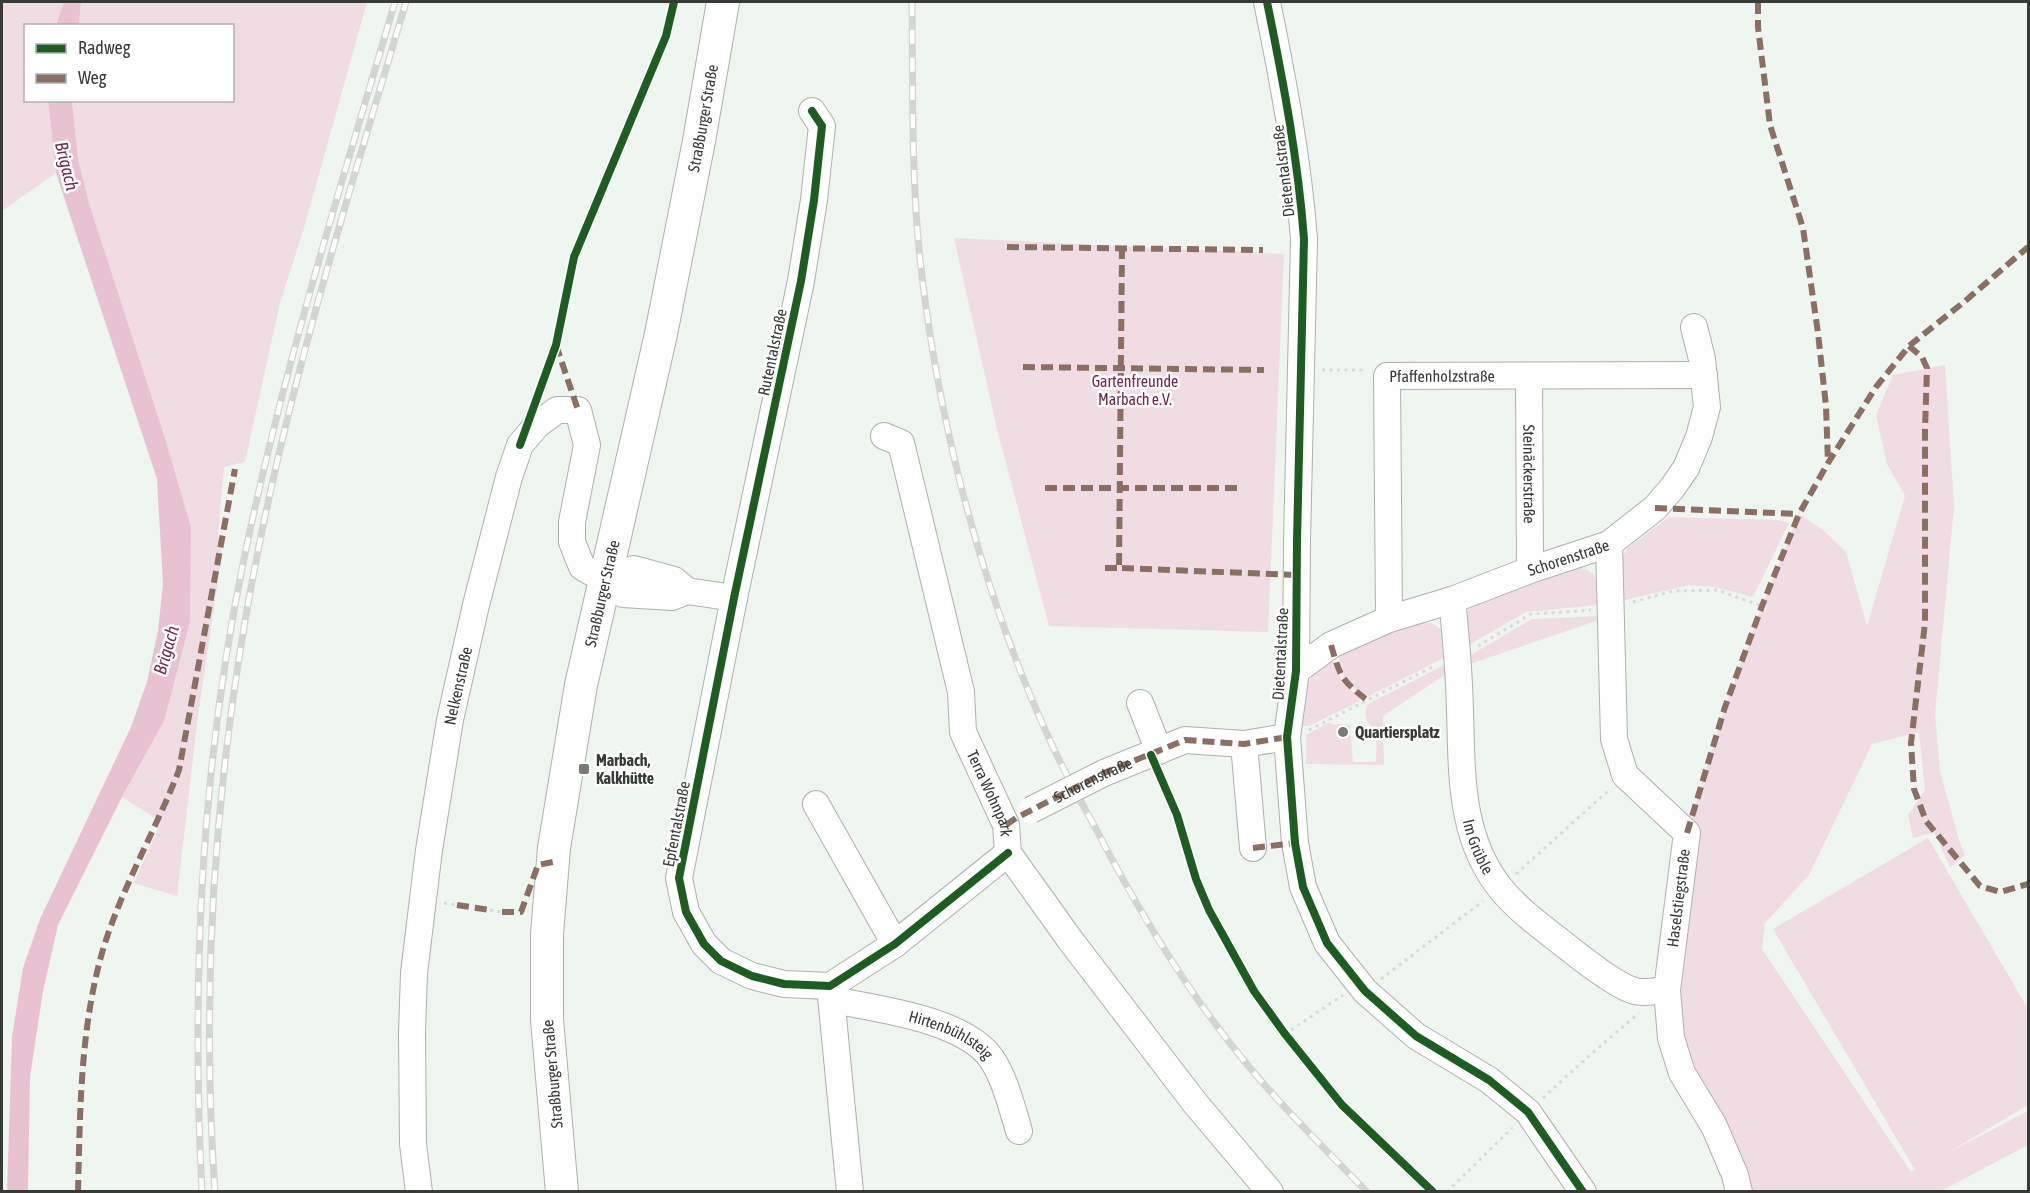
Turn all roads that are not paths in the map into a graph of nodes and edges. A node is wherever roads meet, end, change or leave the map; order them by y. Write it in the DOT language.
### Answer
graph roads {
  1 [pos="723,2"];
  2 [pos="1267,2"];
  3 [pos="812,111"];
  4 [pos="1694,327"];
  5 [pos="1704,375"];
  6 [pos="1529,376"];
  7 [pos="884,436"];
  8 [pos="1609,544"];
  9 [pos="1530,570"];
  10 [pos="605,580"];
  11 [pos="734,598"];
  12 [pos="1452,600"];
  13 [pos="1389,620"];
  14 [pos="1296,671"];
  15 [pos="1140,703"];
  16 [pos="1287,737"];
  17 [pos="1244,744"];
  18 [pos="1159,751"];
  19 [pos="816,804"];
  20 [pos="1006,825"];
  21 [pos="1253,848"];
  22 [pos="1008,853"];
  23 [pos="895,944"];
  24 [pos="1666,990"];
  25 [pos="832,993"];
  26 [pos="1019,1131"];
  27 [pos="419,1191"];
  28 [pos="562,1191"];
  29 [pos="850,1191"];
  30 [pos="1270,1191"];
  31 [pos="1583,1191"];
  32 [pos="1739,1191"];
  1 -- 10 [label="main road, Straßburger Straße"];
  2 -- 14 [label="street, Dietentalstraße"];
  3 -- 11 [label="street, Rutentalstraße"];
  4 -- 5 [label="street, Schorenstraße"];
  5 -- 6 [label="street, Pfaffenholzstraße"];
  5 -- 8 [label="street, Schorenstraße"];
  6 -- 9 [label="street, Steinäckerstraße"];
  6 -- 13 [label="street, Pfaffenholzstraße"];
  7 -- 20 [label="street, Terra Wohnpark"];
  8 -- 9 [label="street, Schorenstraße"];
  8 -- 24 [label="street, Haselstiegstraße"];
  9 -- 12 [label="street, Schorenstraße"];
  10 -- 11 [label="street"];
  10 -- 27 [label="street, Nelkenstraße"];
  10 -- 28 [label="main road, Straßburger Straße"];
  11 -- 25 [label="street, Epfentalstraße"];
  12 -- 13 [label="street, Schorenstraße"];
  12 -- 24 [label="street, Im Grüble"];
  13 -- 14 [label="street, Schorenstraße"];
  14 -- 16 [label="street, Dietentalstraße"];
  15 -- 18 [label="street"];
  16 -- 17 [label="street, Schorenstraße"];
  16 -- 31 [label="street, Dietentalstraße"];
  17 -- 18 [label="street, Schorenstraße"];
  17 -- 21 [label="street"];
  18 -- 20 [label="street, Schorenstraße, bridge"];
  19 -- 23 [label="street"];
  20 -- 22 [label="street, Terra Wohnpark"];
  22 -- 23 [label="street"];
  22 -- 30 [label="street, Terra Wohnpark"];
  23 -- 25 [label="street"];
  24 -- 32 [label="street, Haselstiegstraße"];
  25 -- 26 [label="street, Hirtenbühlsteig"];
  25 -- 29 [label="street"];
}
